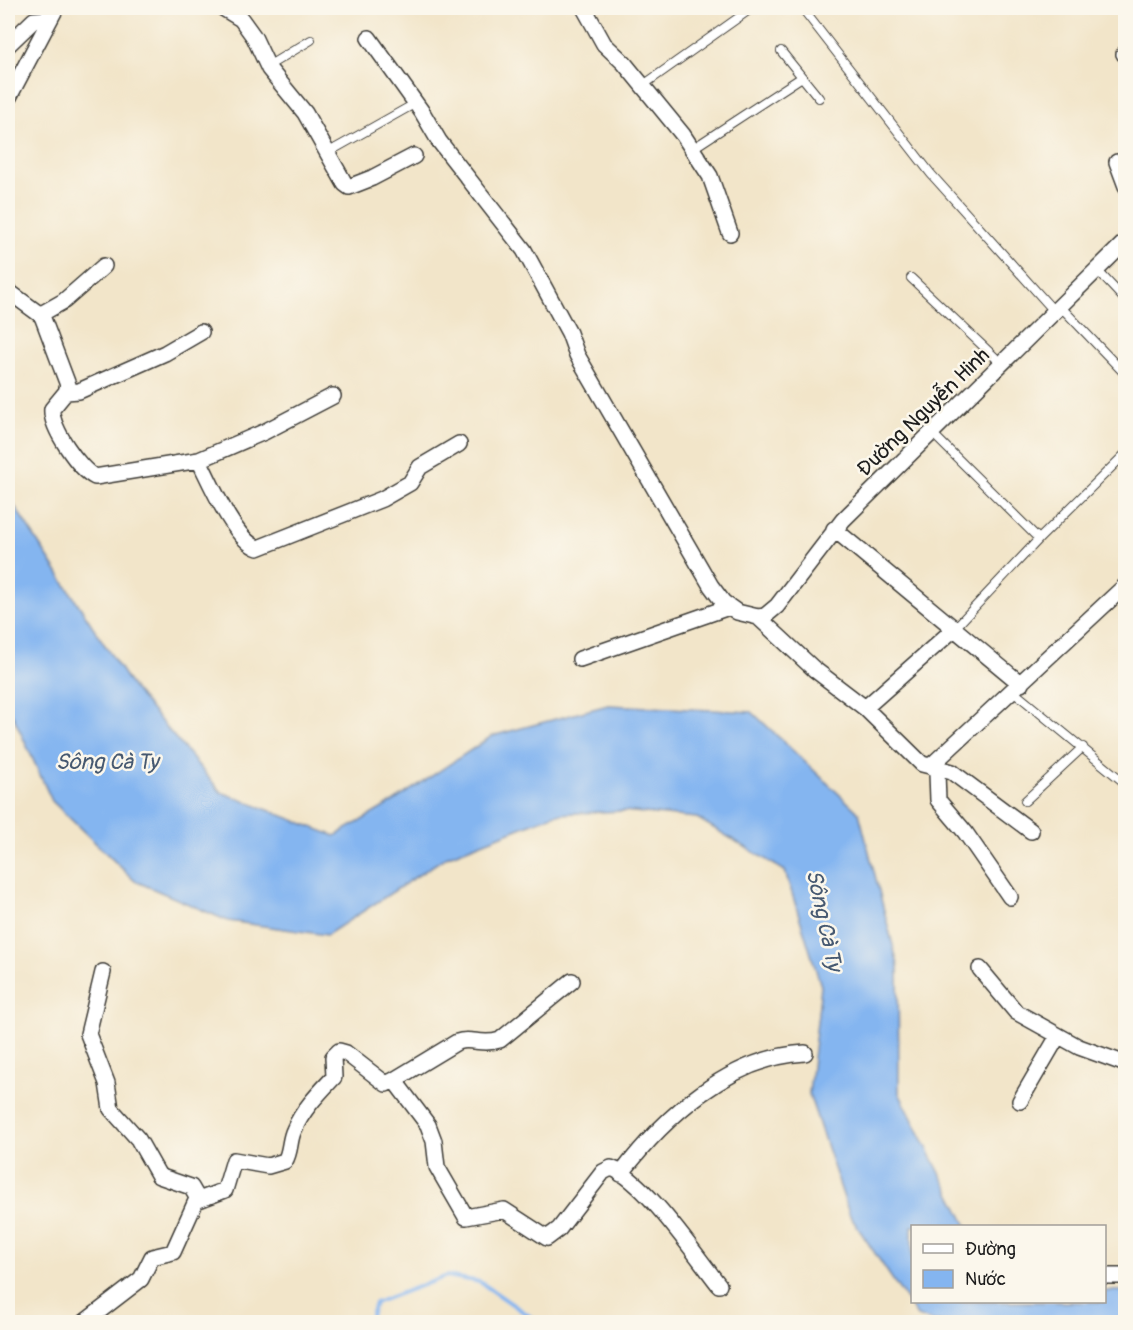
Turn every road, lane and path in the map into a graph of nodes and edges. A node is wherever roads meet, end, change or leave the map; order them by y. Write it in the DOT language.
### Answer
graph roads {
  1 [pos="223,8"];
  2 [pos="752,8"];
  3 [pos="802,8"];
  4 [pos="590,10"];
  5 [pos="53,13"];
  6 [pos="369,38"];
  7 [pos="310,40"];
  8 [pos="8,45"];
  9 [pos="781,51"];
  10 [pos="268,66"];
  11 [pos="802,77"];
  12 [pos="642,86"];
  13 [pos="819,98"];
  14 [pos="8,99"];
  15 [pos="416,103"];
  16 [pos="692,149"];
  17 [pos="327,153"];
  18 [pos="414,156"];
  19 [pos="1117,162"];
  20 [pos="1125,186"];
  21 [pos="730,232"];
  22 [pos="1125,241"];
  23 [pos="104,266"];
  24 [pos="1096,268"];
  25 [pos="911,278"];
  26 [pos="8,291"];
  27 [pos="1125,301"];
  28 [pos="1056,308"];
  29 [pos="40,314"];
  30 [pos="201,332"];
  31 [pos="1002,364"];
  32 [pos="1125,375"];
  33 [pos="66,392"];
  34 [pos="333,396"];
  35 [pos="932,433"];
  36 [pos="459,444"];
  37 [pos="1125,453"];
  38 [pos="199,460"];
  39 [pos="834,529"];
  40 [pos="1039,539"];
  41 [pos="1125,585"];
  42 [pos="729,607"];
  43 [pos="758,617"];
  44 [pos="953,630"];
  45 [pos="580,659"];
  46 [pos="1017,687"];
  47 [pos="865,708"];
  48 [pos="1083,747"];
  49 [pos="935,768"];
  50 [pos="1125,784"];
  51 [pos="1025,801"];
  52 [pos="1030,831"];
  53 [pos="1010,897"];
  54 [pos="980,969"];
  55 [pos="103,972"];
  56 [pos="572,981"];
  57 [pos="1058,1036"];
  58 [pos="805,1053"];
  59 [pos="1125,1064"];
  60 [pos="394,1080"];
  61 [pos="1020,1101"];
  62 [pos="621,1174"];
  63 [pos="198,1199"];
  64 [pos="1106,1276"];
  65 [pos="1125,1276"];
  66 [pos="719,1285"];
  67 [pos="85,1323"];
  1 -- 10 [label="street"];
  2 -- 12 [label="lane"];
  3 -- 28 [label="lane"];
  4 -- 12 [label="street"];
  5 -- 8 [label="street"];
  5 -- 14 [label="street"];
  6 -- 15 [label="street"];
  7 -- 10 [label="lane"];
  9 -- 11 [label="lane"];
  10 -- 17 [label="street"];
  11 -- 13 [label="lane"];
  11 -- 16 [label="lane"];
  12 -- 16 [label="street"];
  15 -- 17 [label="lane"];
  15 -- 42 [label="street"];
  16 -- 21 [label="street"];
  17 -- 18 [label="street"];
  19 -- 20 [label="street"];
  22 -- 24 [label="street, Đường Nguyễn Hinh"];
  23 -- 29 [label="street"];
  24 -- 27 [label="lane"];
  24 -- 28 [label="street, Đường Nguyễn Hinh"];
  25 -- 31 [label="lane"];
  26 -- 29 [label="street"];
  28 -- 31 [label="street, Đường Nguyễn Hinh"];
  28 -- 32 [label="lane"];
  29 -- 33 [label="street"];
  30 -- 33 [label="street"];
  31 -- 35 [label="street, Đường Nguyễn Hinh"];
  33 -- 38 [label="street"];
  34 -- 38 [label="street"];
  35 -- 39 [label="street, Đường Nguyễn Hinh"];
  35 -- 40 [label="lane"];
  36 -- 38 [label="street"];
  37 -- 40 [label="lane"];
  39 -- 43 [label="street, Đường Nguyễn Hinh"];
  39 -- 44 [label="street"];
  40 -- 44 [label="lane"];
  41 -- 46 [label="street"];
  42 -- 43 [label="street"];
  42 -- 45 [label="street"];
  43 -- 47 [label="street"];
  44 -- 46 [label="street"];
  44 -- 47 [label="street"];
  46 -- 48 [label="lane"];
  46 -- 49 [label="street"];
  47 -- 49 [label="street"];
  48 -- 50 [label="lane"];
  48 -- 51 [label="lane"];
  49 -- 52 [label="street"];
  49 -- 53 [label="street"];
  54 -- 57 [label="street"];
  55 -- 63 [label="street"];
  56 -- 60 [label="street"];
  57 -- 59 [label="street"];
  57 -- 61 [label="street"];
  58 -- 62 [label="street"];
  60 -- 62 [label="street"];
  60 -- 63 [label="street"];
  62 -- 66 [label="street"];
  63 -- 67 [label="street"];
  64 -- 65 [label="street"];
}
